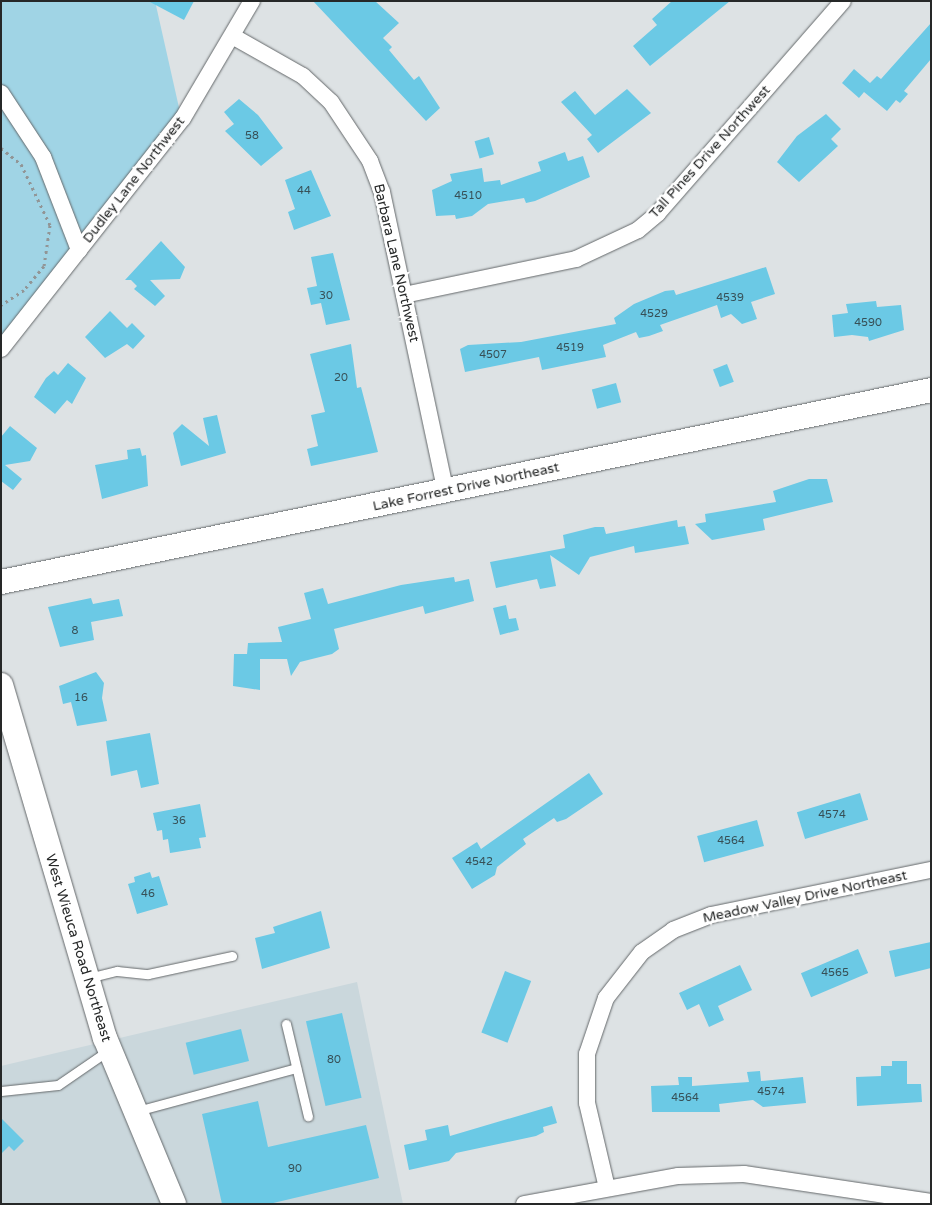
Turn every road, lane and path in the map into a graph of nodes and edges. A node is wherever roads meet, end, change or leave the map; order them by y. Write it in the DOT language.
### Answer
graph roads {
  1 [pos="252,1"];
  2 [pos="843,1"];
  3 [pos="234,37"];
  4 [pos="1,93"];
  5 [pos="1,148"];
  6 [pos="79,250"];
  7 [pos="404,295"];
  8 [pos="1,305"];
  9 [pos="1,349"];
  10 [pos="931,390"];
  11 [pos="446,492"];
  12 [pos="1,582"];
  13 [pos="1,685"];
  14 [pos="931,870"];
  15 [pos="232,956"];
  16 [pos="86,979"];
  17 [pos="286,1024"];
  18 [pos="109,1050"];
  19 [pos="296,1068"];
  20 [pos="1,1091"];
  21 [pos="134,1112"];
  22 [pos="308,1116"];
  23 [pos="607,1188"];
  24 [pos="931,1202"];
  25 [pos="174,1204"];
  26 [pos="524,1204"];
  1 -- 3 [label="street, Dudley Lane Northwest"];
  2 -- 7 [label="street, Tall Pines Drive Northwest"];
  3 -- 6 [label="street, Dudley Lane Northwest"];
  3 -- 7 [label="street, Barbara Lane Northwest"];
  4 -- 6 [label="street"];
  5 -- 8 [label="path"];
  6 -- 9 [label="street, Dudley Lane Northwest"];
  7 -- 11 [label="street, Barbara Lane Northwest"];
  10 -- 11 [label="street, Lake Forrest Drive Northeast"];
  11 -- 12 [label="street, Lake Forrest Drive Northeast"];
  13 -- 16 [label="street, West Wieuca Road Northeast"];
  14 -- 23 [label="street, Meadow Valley Drive Northeast"];
  15 -- 16 [label="lane"];
  16 -- 18 [label="street, West Wieuca Road Northeast"];
  17 -- 19 [label="lane"];
  18 -- 20 [label="lane"];
  18 -- 21 [label="street, West Wieuca Road Northeast"];
  19 -- 21 [label="lane"];
  19 -- 22 [label="lane"];
  21 -- 25 [label="street, West Wieuca Road Northeast"];
  23 -- 24 [label="street"];
  23 -- 26 [label="street"];
}
